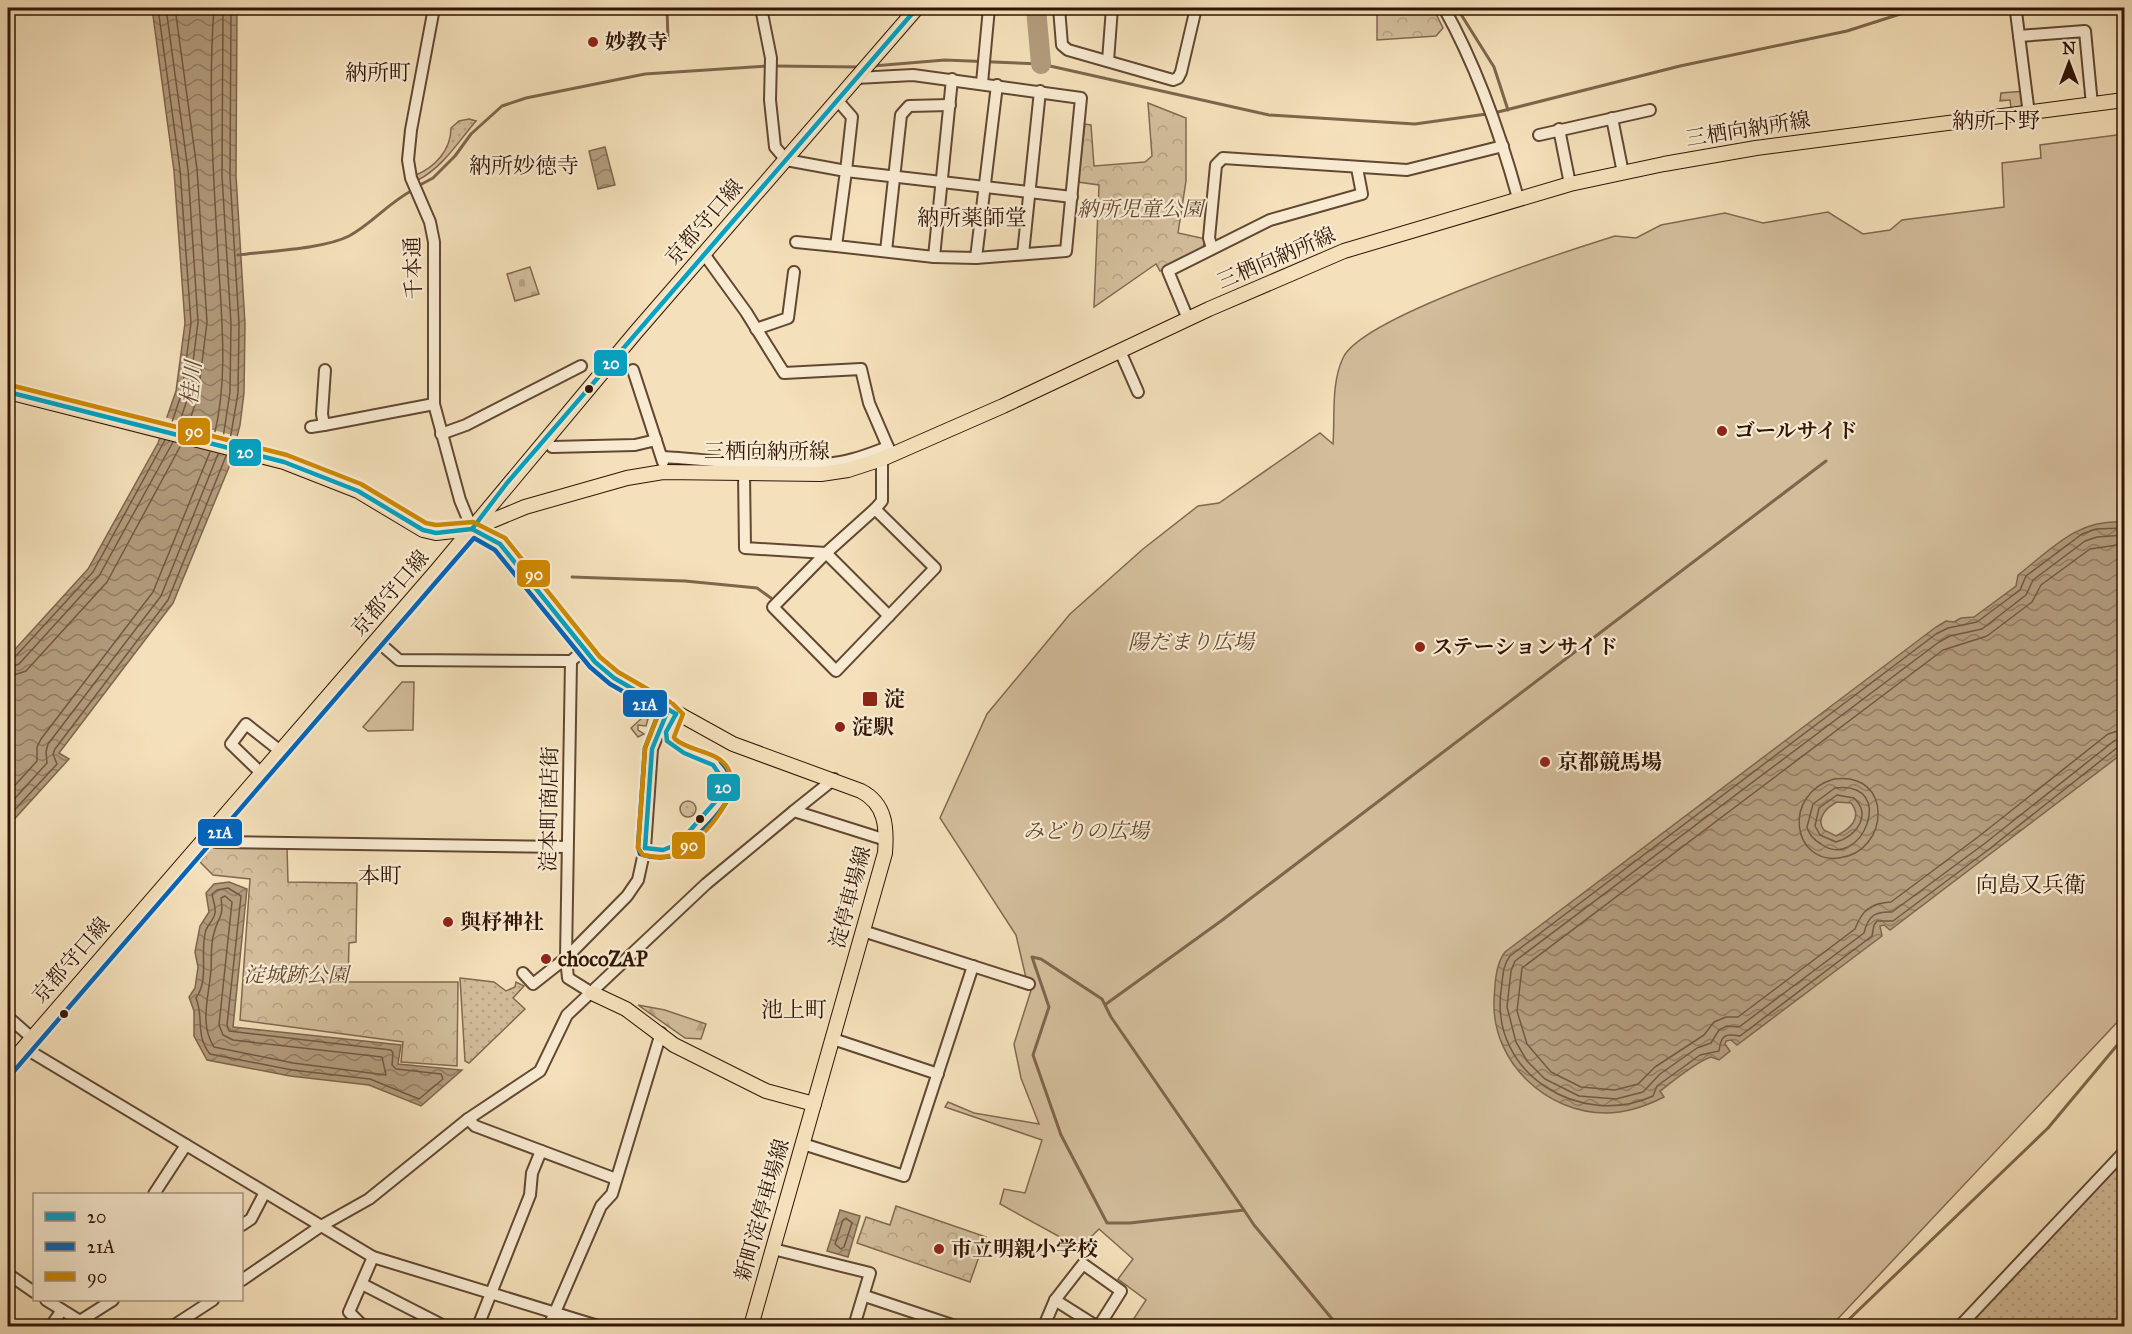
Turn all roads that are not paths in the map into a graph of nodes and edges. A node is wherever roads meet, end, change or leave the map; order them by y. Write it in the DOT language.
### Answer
graph roads {
  1 [pos="434,8"];
  2 [pos="761,8"];
  3 [pos="917,8"];
  4 [pos="989,8"];
  5 [pos="1059,8"];
  6 [pos="1112,8"];
  7 [pos="1196,8"];
  8 [pos="1444,8"];
  9 [pos="2016,12"];
  10 [pos="2019,36"];
  11 [pos="1108,61"];
  12 [pos="858,76"];
  13 [pos="952,79"];
  14 [pos="982,80"];
  15 [pos="997,85"];
  16 [pos="1041,91"];
  17 [pos="2124,100"];
  18 [pos="838,101"];
  19 [pos="950,105"];
  20 [pos="2092,105"];
  21 [pos="1650,110"];
  22 [pos="2029,114"];
  23 [pos="1612,118"];
  24 [pos="1559,129"];
  25 [pos="1539,135"];
  26 [pos="1503,146"];
  27 [pos="786,160"];
  28 [pos="1357,168"];
  29 [pos="846,171"];
  30 [pos="1623,173"];
  31 [pos="894,177"];
  32 [pos="942,183"];
  33 [pos="1570,184"];
  34 [pos="985,187"];
  35 [pos="1030,192"];
  36 [pos="1072,197"];
  37 [pos="1518,198"];
  38 [pos="796,242"];
  39 [pos="836,246"];
  40 [pos="1212,248"];
  41 [pos="886,251"];
  42 [pos="704,254"];
  43 [pos="1023,254"];
  44 [pos="934,257"];
  45 [pos="976,258"];
  46 [pos="794,272"];
  47 [pos="1188,319"];
  48 [pos="756,328"];
  49 [pos="1120,351"];
  50 [pos="581,366"];
  51 [pos="325,370"];
  52 [pos="633,370"];
  53 [pos="8,392"];
  54 [pos="1138,392"];
  55 [pos="434,404"];
  56 [pos="324,425"];
  57 [pos="311,427"];
  58 [pos="441,434"];
  59 [pos="656,440"];
  60 [pos="552,447"];
  61 [pos="887,453"];
  62 [pos="663,457"];
  63 [pos="663,472"];
  64 [pos="744,473"];
  65 [pos="875,509"];
  66 [pos="472,529"];
  67 [pos="826,553"];
  68 [pos="889,616"];
  69 [pos="376,640"];
  70 [pos="584,650"];
  71 [pos="571,661"];
  72 [pos="668,709"];
  73 [pos="279,750"];
  74 [pos="260,772"];
  75 [pos="834,779"];
  76 [pos="794,811"];
  77 [pos="206,837"];
  78 [pos="886,840"];
  79 [pos="567,847"];
  80 [pos="863,932"];
  81 [pos="566,958"];
  82 [pos="974,966"];
  83 [pos="523,973"];
  84 [pos="1029,984"];
  85 [pos="592,993"];
  86 [pos="8,1017"];
  87 [pos="661,1033"];
  88 [pos="832,1039"];
  89 [pos="28,1042"];
  90 [pos="8,1066"];
  91 [pos="938,1074"];
  92 [pos="814,1104"];
  93 [pos="468,1119"];
  94 [pos="802,1144"];
  95 [pos="186,1145"];
  96 [pos="541,1151"];
  97 [pos="2124,1152"];
  98 [pos="616,1179"];
  99 [pos="155,1193"];
  100 [pos="264,1194"];
  101 [pos="243,1224"];
  102 [pos="321,1226"];
  103 [pos="773,1249"];
  104 [pos="374,1257"];
  105 [pos="8,1276"];
  106 [pos="243,1279"];
  107 [pos="362,1284"];
  108 [pos="32,1286"];
  109 [pos="493,1292"];
  110 [pos="865,1296"];
  111 [pos="1055,1300"];
  112 [pos="49,1301"];
  113 [pos="110,1301"];
  114 [pos="210,1301"];
  115 [pos="63,1310"];
  116 [pos="556,1312"];
  117 [pos="51,1326"];
  118 [pos="173,1326"];
  119 [pos="363,1326"];
  120 [pos="444,1326"];
  121 [pos="478,1326"];
  122 [pos="549,1326"];
  123 [pos="598,1326"];
  124 [pos="751,1326"];
  125 [pos="854,1326"];
  126 [pos="955,1326"];
  127 [pos="1044,1326"];
  128 [pos="1098,1326"];
  129 [pos="1960,1326"];
  1 -- 55 [label="street, 千本通"];
  2 -- 27 [label="street"];
  3 -- 12 [label="main road, 京都守口線"];
  4 -- 14 [label="street"];
  5 -- 11 [label="street"];
  6 -- 11 [label="street"];
  7 -- 11 [label="street"];
  8 -- 26 [label="street"];
  9 -- 10 [label="street"];
  10 -- 20 [label="street"];
  10 -- 22 [label="street"];
  12 -- 13 [label="street"];
  12 -- 18 [label="main road, 京都守口線"];
  13 -- 14 [label="street"];
  13 -- 19 [label="street"];
  14 -- 15 [label="street"];
  15 -- 16 [label="street"];
  15 -- 34 [label="street"];
  16 -- 35 [label="street"];
  16 -- 36 [label="street"];
  17 -- 20 [label="main road, 三栖向納所線"];
  18 -- 27 [label="main road, 京都守口線"];
  18 -- 29 [label="street"];
  19 -- 31 [label="street"];
  19 -- 32 [label="street"];
  20 -- 22 [label="main road, 三栖向納所線"];
  21 -- 23 [label="street"];
  22 -- 30 [label="main road, 三栖向納所線"];
  23 -- 24 [label="street"];
  23 -- 30 [label="street"];
  24 -- 25 [label="street"];
  24 -- 33 [label="street"];
  26 -- 28 [label="street"];
  26 -- 37 [label="street"];
  27 -- 29 [label="street"];
  27 -- 42 [label="main road, 京都守口線"];
  28 -- 40 [label="street"];
  28 -- 40 [label="street"];
  29 -- 31 [label="street"];
  29 -- 39 [label="street"];
  30 -- 33 [label="main road, 三栖向納所線"];
  31 -- 32 [label="street"];
  31 -- 41 [label="street"];
  32 -- 34 [label="street"];
  32 -- 44 [label="street"];
  33 -- 37 [label="main road, 三栖向納所線"];
  34 -- 35 [label="street"];
  34 -- 45 [label="street"];
  35 -- 36 [label="street"];
  35 -- 43 [label="street"];
  36 -- 43 [label="street"];
  37 -- 47 [label="main road, 三栖向納所線"];
  38 -- 39 [label="street"];
  39 -- 41 [label="street"];
  40 -- 47 [label="street"];
  41 -- 44 [label="street"];
  42 -- 48 [label="street"];
  42 -- 66 [label="main road, 京都守口線"];
  43 -- 45 [label="street"];
  44 -- 45 [label="street"];
  46 -- 48 [label="street"];
  47 -- 49 [label="main road, 三栖向納所線"];
  48 -- 61 [label="street"];
  49 -- 54 [label="street"];
  49 -- 61 [label="main road, 三栖向納所線"];
  50 -- 58 [label="street"];
  51 -- 56 [label="street"];
  52 -- 59 [label="street"];
  53 -- 66 [label="main road"];
  55 -- 56 [label="street"];
  55 -- 58 [label="street, 千本通"];
  56 -- 57 [label="street"];
  58 -- 66 [label="street, 千本通"];
  59 -- 60 [label="street"];
  59 -- 62 [label="street"];
  61 -- 62 [label="street"];
  61 -- 64 [label="main road, 三栖向納所線"];
  61 -- 65 [label="street"];
  62 -- 63 [label="street"];
  63 -- 64 [label="main road, 三栖向納所線"];
  63 -- 66 [label="main road, 三栖向納所線"];
  64 -- 67 [label="street"];
  65 -- 67 [label="street"];
  65 -- 68 [label="street"];
  66 -- 69 [label="main road, 京都守口線"];
  66 -- 70 [label="main road, 淀停車場線"];
  67 -- 68 [label="street"];
  67 -- 68 [label="street"];
  69 -- 71 [label="street"];
  69 -- 73 [label="main road, 京都守口線"];
  70 -- 71 [label="street"];
  70 -- 72 [label="main road, 淀停車場線"];
  71 -- 79 [label="street, 淀本町商店街"];
  72 -- 75 [label="main road, 淀停車場線"];
  72 -- 81 [label="street"];
  73 -- 74 [label="main road, 京都守口線"];
  73 -- 74 [label="street"];
  74 -- 77 [label="main road, 京都守口線"];
  75 -- 76 [label="street"];
  75 -- 78 [label="main road, 淀停車場線"];
  76 -- 78 [label="street"];
  76 -- 85 [label="street"];
  77 -- 79 [label="street"];
  77 -- 89 [label="main road, 京都守口線"];
  78 -- 80 [label="main road, 淀停車場線"];
  79 -- 81 [label="street, 淀本町商店街"];
  80 -- 82 [label="street"];
  80 -- 88 [label="main road, 淀停車場線"];
  81 -- 83 [label="street"];
  81 -- 85 [label="street"];
  82 -- 84 [label="street"];
  82 -- 91 [label="street"];
  85 -- 87 [label="main road"];
  85 -- 93 [label="street"];
  86 -- 89 [label="street"];
  87 -- 92 [label="main road"];
  87 -- 98 [label="street"];
  88 -- 91 [label="street"];
  88 -- 92 [label="main road, 淀停車場線"];
  89 -- 90 [label="main road, 京都守口線"];
  89 -- 95 [label="street"];
  91 -- 94 [label="street"];
  92 -- 94 [label="main road, 新町淀停車場線"];
  93 -- 96 [label="street"];
  93 -- 102 [label="street"];
  94 -- 103 [label="main road, 新町淀停車場線"];
  95 -- 99 [label="street"];
  95 -- 100 [label="street"];
  96 -- 98 [label="street"];
  96 -- 109 [label="street"];
  97 -- 129 [label="street"];
  98 -- 116 [label="street"];
  100 -- 101 [label="street"];
  100 -- 102 [label="street"];
  102 -- 104 [label="street"];
  102 -- 106 [label="street"];
  103 -- 110 [label="street"];
  103 -- 124 [label="main road, 新町淀停車場線"];
  104 -- 107 [label="street"];
  104 -- 109 [label="street"];
  105 -- 108 [label="street"];
  107 -- 119 [label="street"];
  107 -- 120 [label="street"];
  109 -- 116 [label="street"];
  109 -- 121 [label="street"];
  110 -- 125 [label="street"];
  110 -- 126 [label="street"];
  111 -- 127 [label="street"];
  111 -- 128 [label="street"];
  111 -- 128 [label="street"];
  112 -- 115 [label="street"];
  113 -- 115 [label="street"];
  114 -- 118 [label="street"];
  115 -- 117 [label="street"];
  116 -- 122 [label="street"];
  116 -- 123 [label="street"];
}
